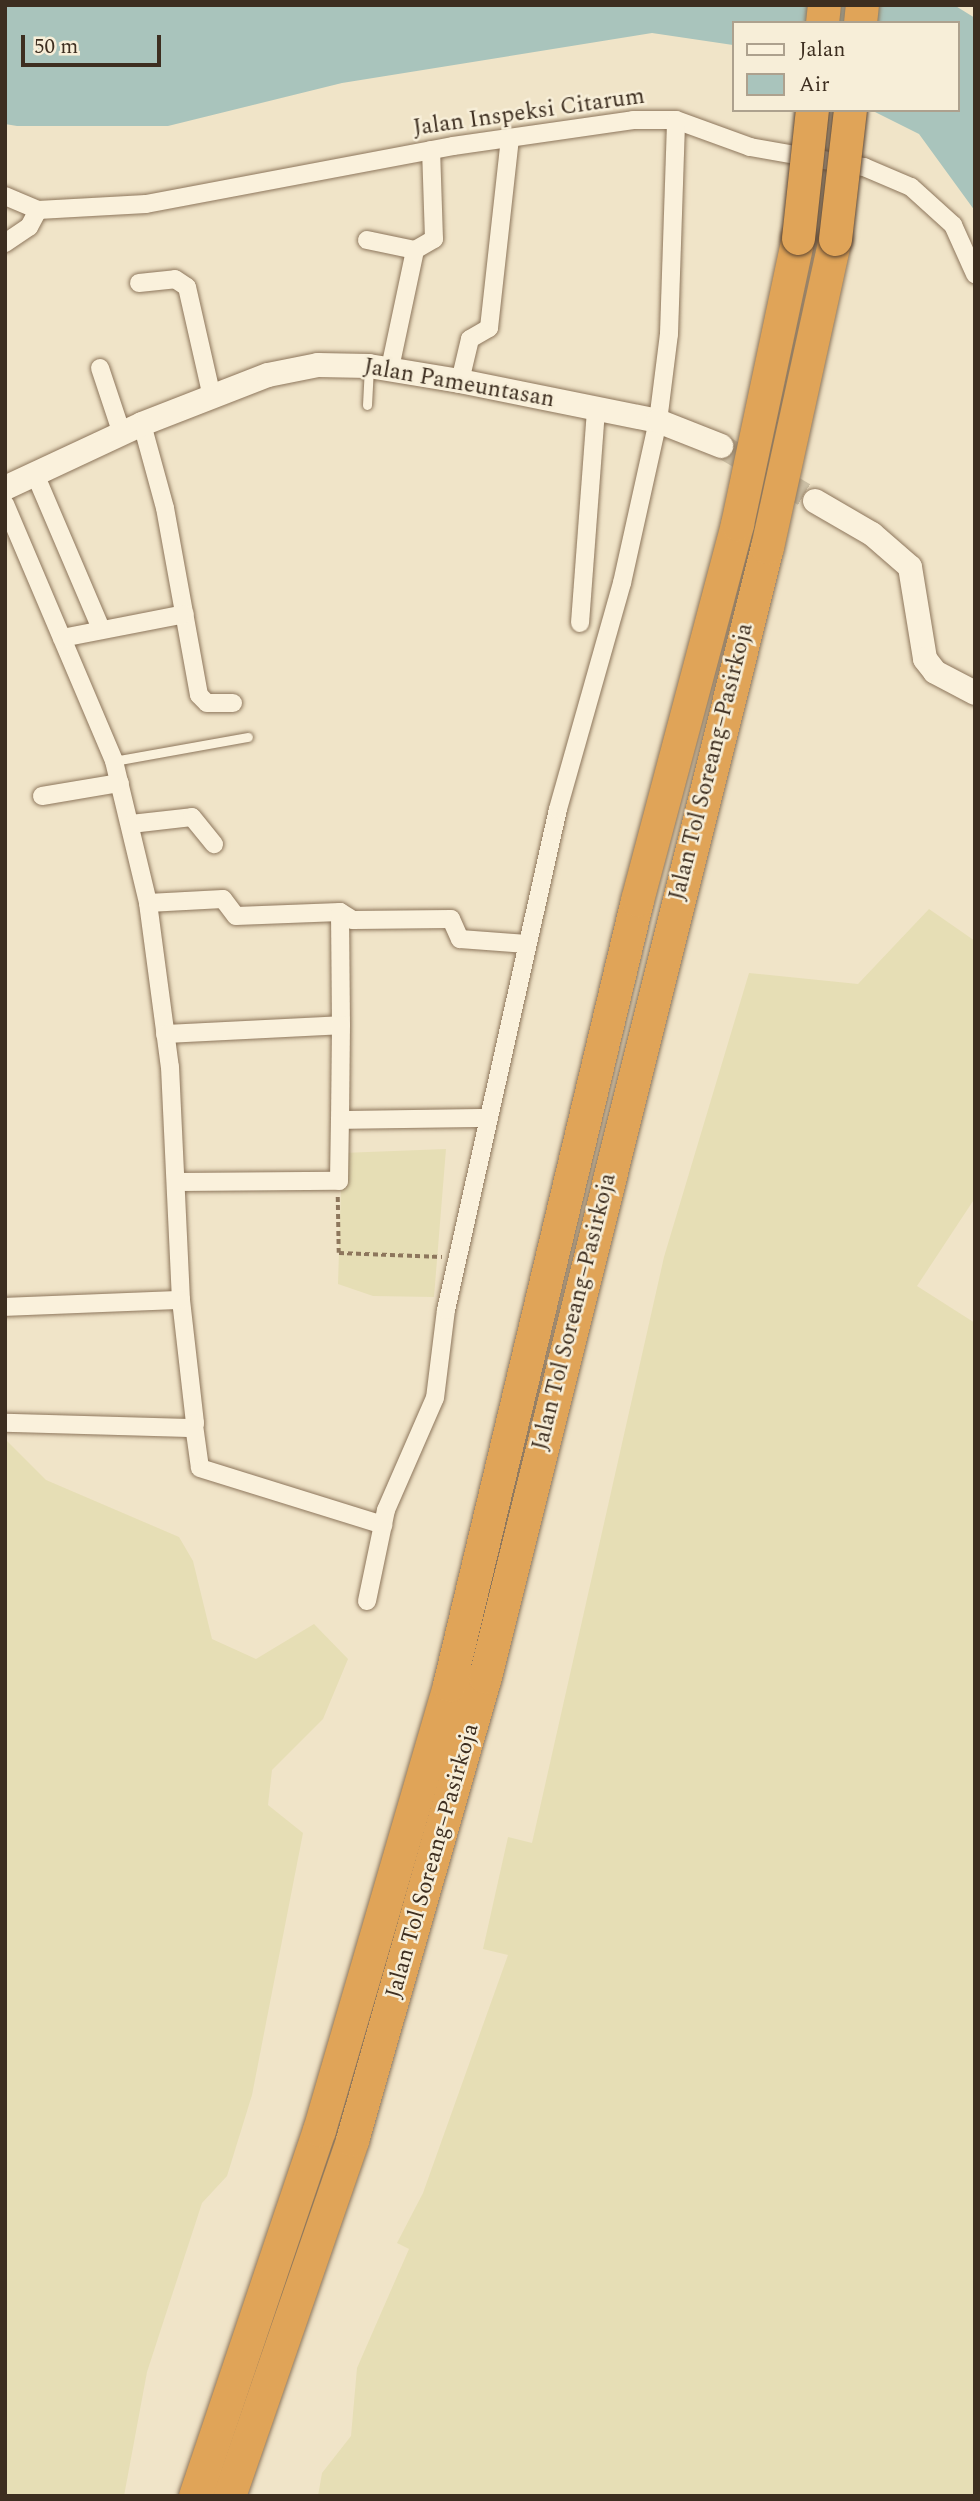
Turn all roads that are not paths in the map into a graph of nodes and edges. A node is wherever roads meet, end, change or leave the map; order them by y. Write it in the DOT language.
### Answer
graph roads {
  1 [pos="812,112"];
  2 [pos="850,112"];
  3 [pos="676,120"];
  4 [pos="510,138"];
  5 [pos="431,150"];
  6 [pos="5,196"];
  7 [pos="38,210"];
  8 [pos="367,240"];
  9 [pos="5,243"];
  10 [pos="415,250"];
  11 [pos="975,274"];
  12 [pos="139,283"];
  13 [pos="379,367"];
  14 [pos="100,368"];
  15 [pos="460,381"];
  16 [pos="212,397"];
  17 [pos="367,405"];
  18 [pos="596,410"];
  19 [pos="658,421"];
  20 [pos="132,429"];
  21 [pos="721,446"];
  22 [pos="35,474"];
  23 [pos="5,488"];
  24 [pos="815,501"];
  25 [pos="5,504"];
  26 [pos="185,614"];
  27 [pos="580,623"];
  28 [pos="102,629"];
  29 [pos="62,638"];
  30 [pos="975,693"];
  31 [pos="233,703"];
  32 [pos="248,737"];
  33 [pos="114,761"];
  34 [pos="120,783"];
  35 [pos="42,796"];
  36 [pos="131,824"];
  37 [pos="214,845"];
  38 [pos="148,903"];
  39 [pos="340,912"];
  40 [pos="527,944"];
  41 [pos="341,1025"];
  42 [pos="165,1034"];
  43 [pos="488,1118"];
  44 [pos="340,1120"];
  45 [pos="177,1182"];
  46 [pos="181,1300"];
  47 [pos="5,1307"];
  48 [pos="5,1423"];
  49 [pos="194,1425"];
  50 [pos="383,1525"];
  51 [pos="367,1601"];
  52 [pos="195,2496"];
  53 [pos="229,2496"];
  1 -- 52 [label="highway, Jalan Tol Soreang–Pasirkoja, bridge"];
  2 -- 53 [label="highway, Jalan Tol Soreang–Pasirkoja, bridge"];
  3 -- 4 [label="street, Jalan Inspeksi Citarum"];
  3 -- 11 [label="street, Jalan Inspeksi Citarum"];
  3 -- 19 [label="street"];
  4 -- 5 [label="street, Jalan Inspeksi Citarum"];
  4 -- 15 [label="street"];
  5 -- 7 [label="street, Jalan Inspeksi Citarum"];
  5 -- 10 [label="street"];
  6 -- 7 [label="street"];
  7 -- 9 [label="street"];
  8 -- 10 [label="street"];
  10 -- 13 [label="street"];
  12 -- 16 [label="street"];
  13 -- 15 [label="street, Jalan Pameuntasan"];
  13 -- 16 [label="street, Jalan Pameuntasan"];
  13 -- 17 [label="lane"];
  14 -- 20 [label="street"];
  15 -- 18 [label="street, Jalan Pameuntasan"];
  16 -- 20 [label="street, Jalan Pameuntasan"];
  18 -- 19 [label="street, Jalan Pameuntasan"];
  18 -- 27 [label="street"];
  19 -- 21 [label="street, Jalan Pameuntasan"];
  19 -- 40 [label="street"];
  20 -- 22 [label="street, Jalan Pameuntasan"];
  20 -- 26 [label="street"];
  22 -- 23 [label="street, Jalan Pameuntasan"];
  22 -- 28 [label="street"];
  24 -- 30 [label="street"];
  25 -- 29 [label="street"];
  26 -- 28 [label="street"];
  26 -- 31 [label="street"];
  28 -- 29 [label="street"];
  29 -- 33 [label="street"];
  32 -- 33 [label="lane"];
  33 -- 34 [label="street"];
  34 -- 35 [label="street"];
  34 -- 36 [label="street"];
  36 -- 37 [label="street"];
  36 -- 38 [label="street"];
  38 -- 39 [label="street"];
  38 -- 42 [label="street"];
  39 -- 40 [label="street"];
  39 -- 41 [label="street"];
  40 -- 43 [label="street"];
  41 -- 42 [label="street"];
  41 -- 44 [label="street"];
  42 -- 45 [label="street"];
  43 -- 44 [label="street"];
  43 -- 50 [label="street"];
  44 -- 45 [label="street"];
  45 -- 46 [label="street"];
  46 -- 47 [label="street"];
  46 -- 49 [label="street"];
  48 -- 49 [label="street"];
  49 -- 50 [label="street"];
  50 -- 51 [label="street"];
}
